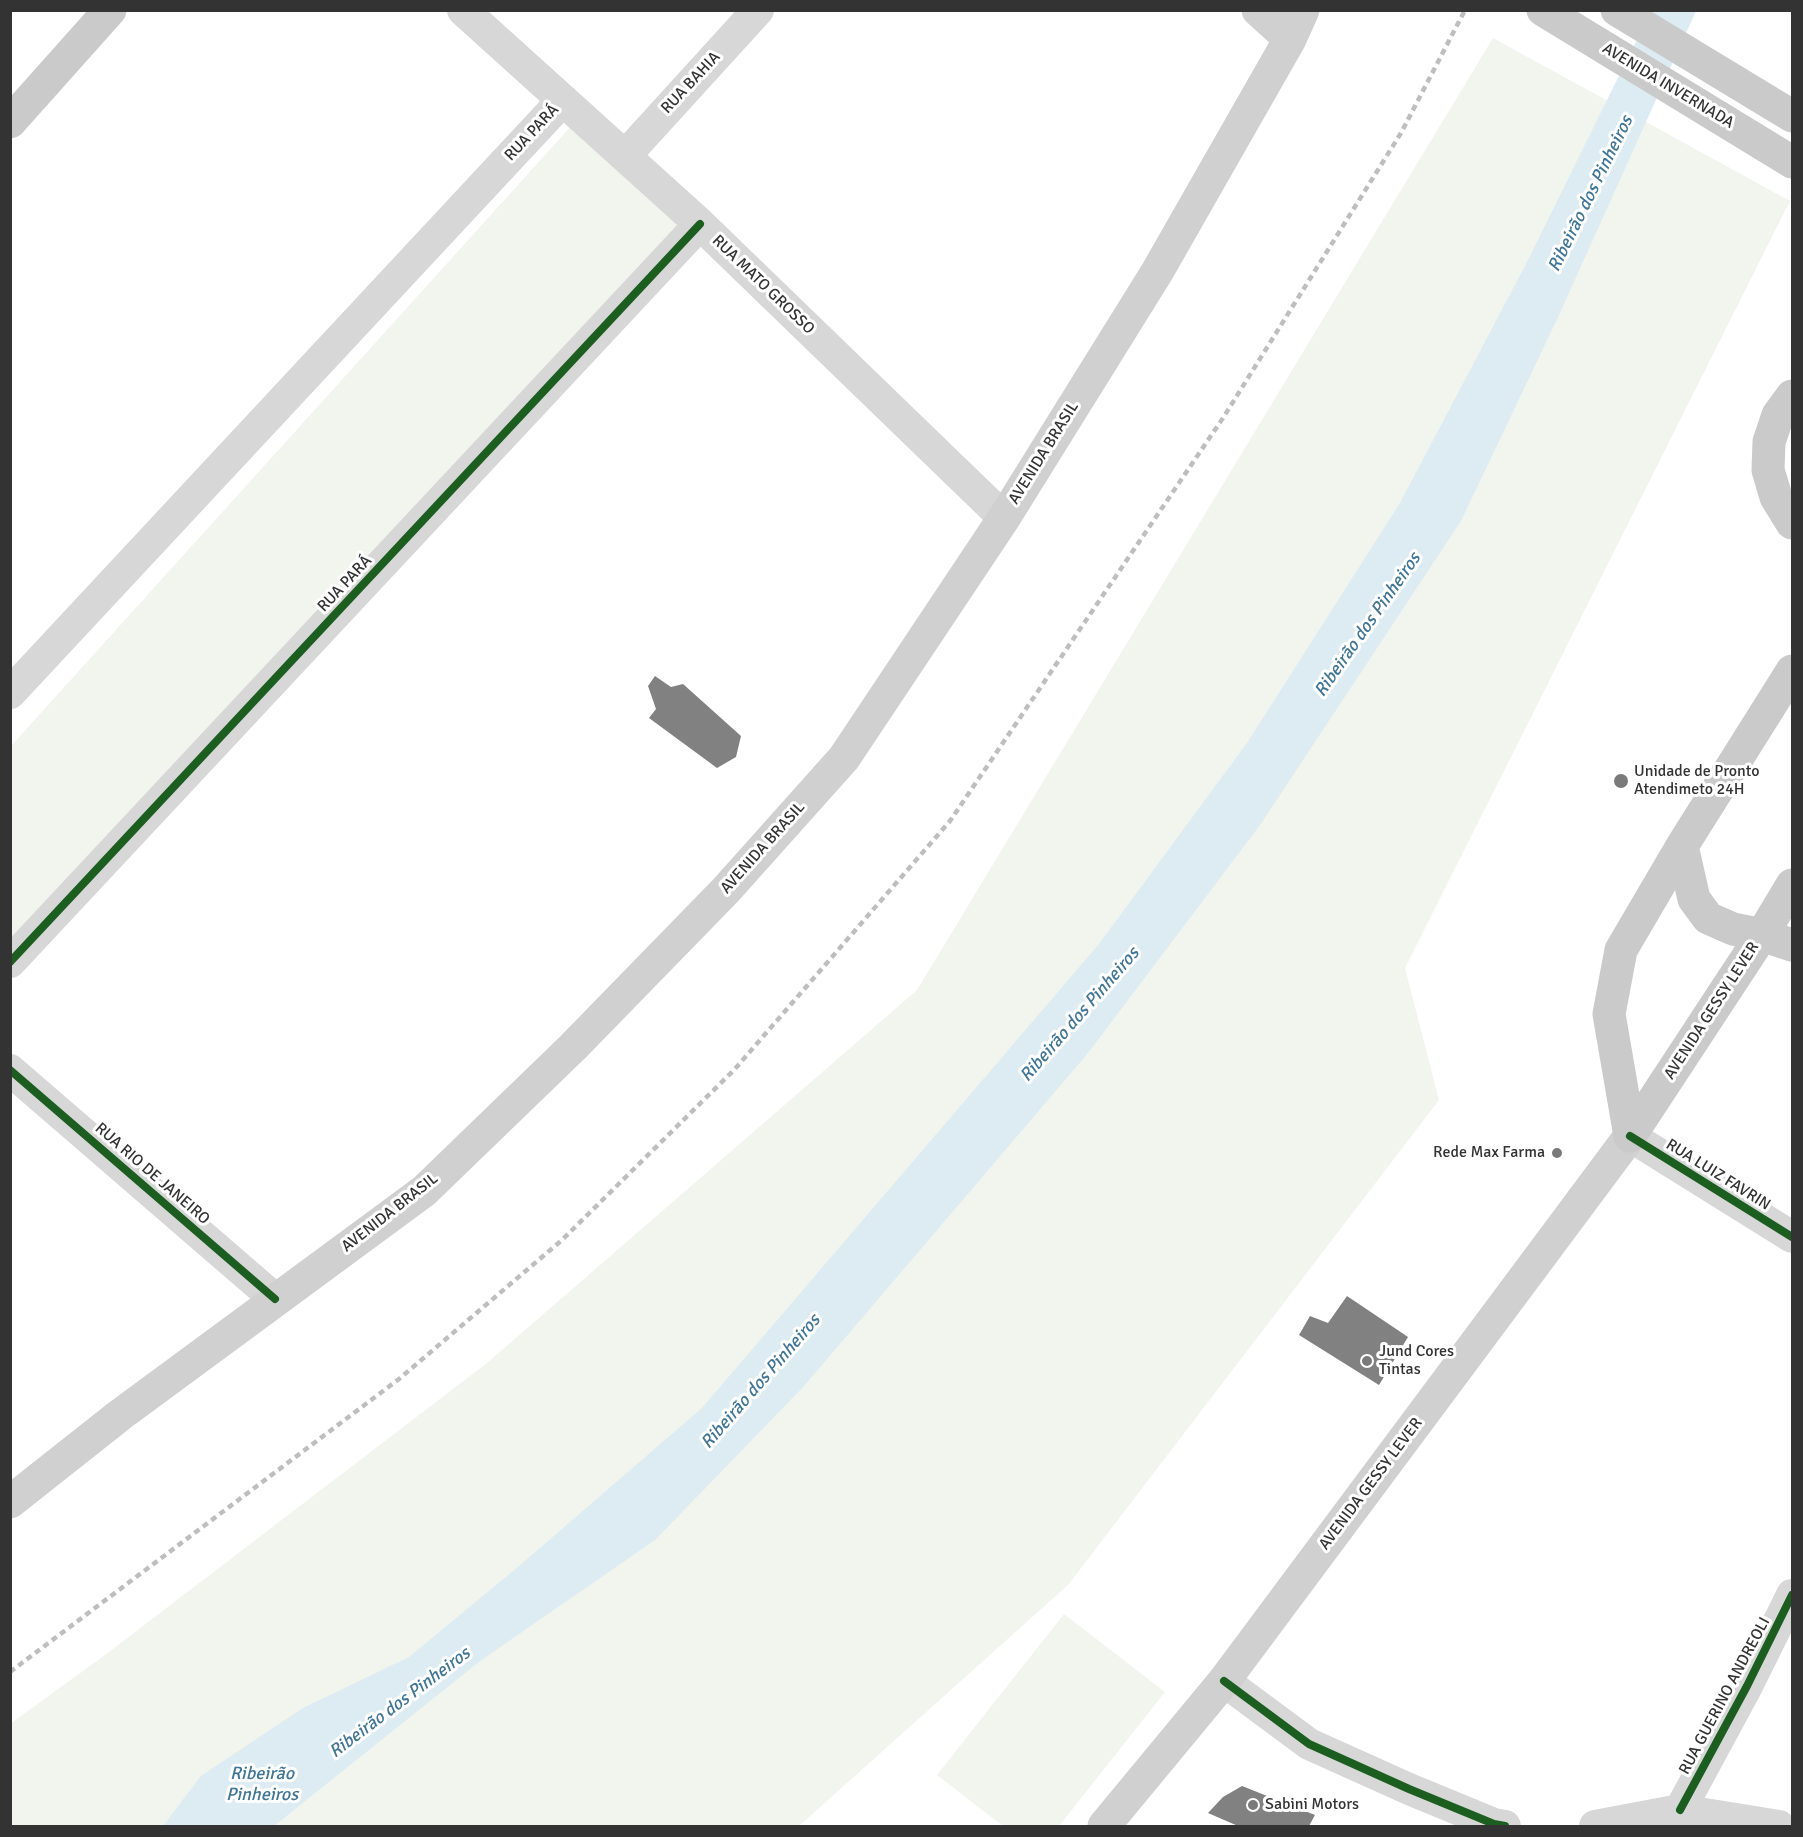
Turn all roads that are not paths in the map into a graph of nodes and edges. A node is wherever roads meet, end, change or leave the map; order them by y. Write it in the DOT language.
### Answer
graph roads {
  1 [pos="110,10"];
  2 [pos="463,10"];
  3 [pos="758,10"];
  4 [pos="1258,10"];
  5 [pos="1543,10"];
  6 [pos="1617,10"];
  7 [pos="1297,25"];
  8 [pos="563,100"];
  9 [pos="1792,116"];
  10 [pos="10,122"];
  11 [pos="625,156"];
  12 [pos="1792,162"];
  13 [pos="700,224"];
  14 [pos="1792,396"];
  15 [pos="1004,518"];
  16 [pos="1792,523"];
  17 [pos="1792,671"];
  18 [pos="10,693"];
  19 [pos="1682,846"];
  20 [pos="1792,885"];
  21 [pos="1777,940"];
  22 [pos="10,962"];
  23 [pos="10,1070"];
  24 [pos="1630,1136"];
  25 [pos="1792,1237"];
  26 [pos="275,1299"];
  27 [pos="10,1502"];
  28 [pos="1792,1595"];
  29 [pos="1224,1681"];
  30 [pos="1680,1810"];
  31 [pos="1104,1827"];
  32 [pos="1505,1827"];
  33 [pos="1595,1827"];
  34 [pos="1779,1827"];
  1 -- 10 [label="main road"];
  2 -- 8 [label="street, RUA MATO GROSSO"];
  3 -- 11 [label="street, RUA BAHIA"];
  4 -- 7 [label="main road"];
  5 -- 12 [label="main road, AVENIDA INVERNADA"];
  6 -- 9 [label="main road"];
  7 -- 15 [label="main road, AVENIDA BRASIL"];
  8 -- 11 [label="street, RUA MATO GROSSO"];
  8 -- 18 [label="street, RUA PARÁ"];
  11 -- 13 [label="street, RUA MATO GROSSO"];
  13 -- 15 [label="street, RUA MATO GROSSO"];
  13 -- 22 [label="street, RUA PARÁ"];
  14 -- 16 [label="main road"];
  15 -- 26 [label="main road, AVENIDA BRASIL"];
  17 -- 19 [label="main road"];
  19 -- 21 [label="main road"];
  19 -- 24 [label="main road"];
  20 -- 21 [label="main road, AVENIDA GESSY LEVER"];
  21 -- 24 [label="main road, AVENIDA GESSY LEVER"];
  23 -- 26 [label="street, RUA RIO DE JANEIRO"];
  24 -- 25 [label="street, RUA LUIZ FAVRIN"];
  24 -- 29 [label="main road, AVENIDA GESSY LEVER"];
  26 -- 27 [label="main road, AVENIDA BRASIL"];
  28 -- 30 [label="street, RUA GUERINO ANDREOLI"];
  29 -- 31 [label="main road, AVENIDA GESSY LEVER"];
  29 -- 32 [label="street"];
  30 -- 33 [label="street"];
  30 -- 34 [label="street"];
}
